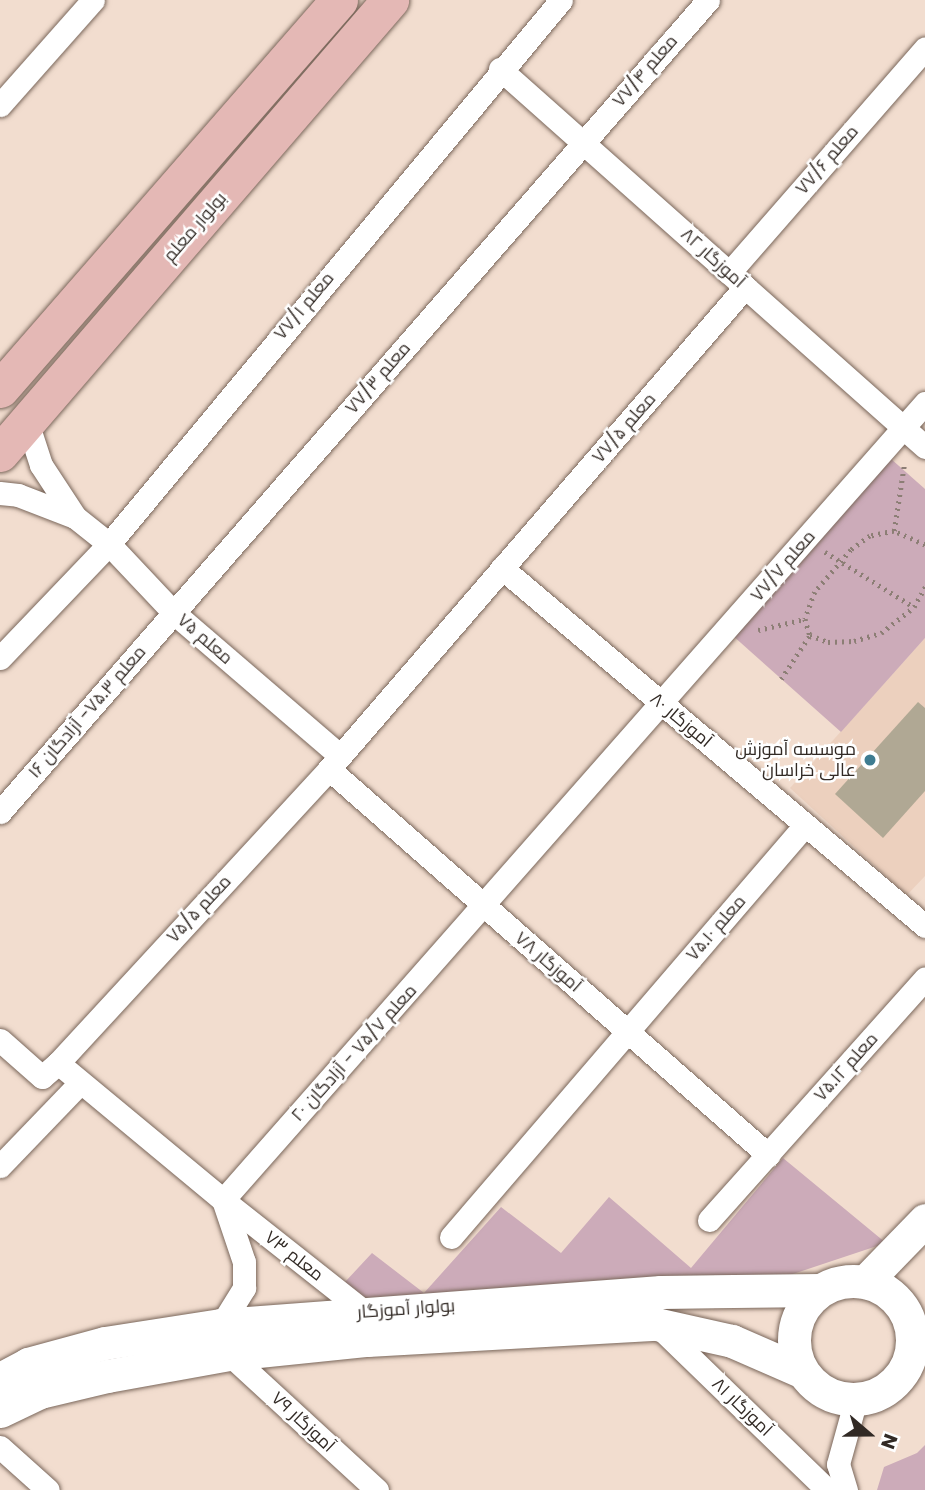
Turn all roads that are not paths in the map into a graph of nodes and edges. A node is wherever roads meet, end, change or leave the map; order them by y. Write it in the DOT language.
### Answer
graph roads {
  1 [pos="93,0"];
  2 [pos="339,0"];
  3 [pos="390,0"];
  4 [pos="561,0"];
  5 [pos="708,0"];
  6 [pos="925,48"];
  7 [pos="500,69"];
  8 [pos="0,105"];
  9 [pos="583,143"];
  10 [pos="737,280"];
  11 [pos="0,389"];
  12 [pos="925,403"];
  13 [pos="26,422"];
  14 [pos="916,439"];
  15 [pos="0,453"];
  16 [pos="0,493"];
  17 [pos="75,517"];
  18 [pos="109,544"];
  19 [pos="502,568"];
  20 [pos="174,613"];
  21 [pos="0,658"];
  22 [pos="662,703"];
  23 [pos="334,762"];
  24 [pos="0,812"];
  25 [pos="805,825"];
  26 [pos="484,906"];
  27 [pos="925,926"];
  28 [pos="925,978"];
  29 [pos="628,1032"];
  30 [pos="0,1041"];
  31 [pos="58,1063"];
  32 [pos="80,1083"];
  33 [pos="768,1155"];
  34 [pos="0,1166"];
  35 [pos="223,1200"];
  36 [pos="709,1220"];
  37 [pos="925,1220"];
  38 [pos="451,1237"];
  39 [pos="864,1282"];
  40 [pos="820,1290"];
  41 [pos="925,1303"];
  42 [pos="365,1312"];
  43 [pos="656,1324"];
  44 [pos="912,1336"];
  45 [pos="225,1339"];
  46 [pos="803,1372"];
  47 [pos="0,1379"];
  48 [pos="856,1399"];
  49 [pos="0,1411"];
  50 [pos="0,1447"];
  51 [pos="48,1490"];
  52 [pos="377,1490"];
  53 [pos="827,1490"];
  54 [pos="846,1490"];
  1 -- 8 [label="street"];
  2 -- 11 [label="main road"];
  3 -- 13 [label="main road, بولوار معلم"];
  4 -- 7 [label="street, معلم ۷۷/۱"];
  5 -- 9 [label="street, معلم ۷۷/۴"];
  6 -- 10 [label="street, معلم ۷۷/۶"];
  7 -- 9 [label="street, آموزگار ۸۲"];
  7 -- 18 [label="street, معلم ۷۷/۱"];
  9 -- 10 [label="street, آموزگار ۸۲"];
  9 -- 20 [label="street, معلم ۷۷/۳"];
  10 -- 14 [label="street, آموزگار ۸۲"];
  10 -- 19 [label="street, معلم ۷۷/۵"];
  12 -- 14 [label="street, معلم ۷۷/۷"];
  13 -- 15 [label="main road, بولوار معلم"];
  13 -- 17 [label="street"];
  14 -- 22 [label="street, معلم ۷۷/۷"];
  16 -- 17 [label="street"];
  17 -- 18 [label="street, معلم ۷۵"];
  18 -- 20 [label="street, معلم ۷۵"];
  18 -- 21 [label="street, معلم ۷۷/۱"];
  19 -- 22 [label="street, آموزگار ۸۰"];
  19 -- 23 [label="street, معلم ۷۷/۵"];
  20 -- 23 [label="street, معلم ۷۵"];
  20 -- 24 [label="street, معلم ۷۵.۳- آزادگان ۱۶"];
  22 -- 25 [label="street, آموزگار ۸۰"];
  22 -- 26 [label="street, معلم ۷۵/۷ - آزادگان ۲۰"];
  23 -- 26 [label="street, آموزگار ۷۸"];
  23 -- 31 [label="street, معلم ۷۵/۵"];
  25 -- 27 [label="street, آموزگار ۸۰"];
  25 -- 29 [label="street, معلم ۷۵.۱۰"];
  26 -- 29 [label="street, آموزگار ۷۸"];
  26 -- 35 [label="street, معلم ۷۵/۷ - آزادگان ۲۰"];
  28 -- 33 [label="street, معلم ۷۵.۱۲"];
  29 -- 33 [label="street, آموزگار ۷۸"];
  29 -- 38 [label="street, معلم ۷۵.۱۰"];
  30 -- 31 [label="street"];
  31 -- 32 [label="street, معلم ۷۳"];
  32 -- 34 [label="street"];
  32 -- 35 [label="street, معلم ۷۳"];
  33 -- 36 [label="street, معلم ۷۵.۱۲"];
  35 -- 42 [label="street, معلم ۷۳"];
  35 -- 45 [label="street"];
  37 -- 39 [label="main road"];
  39 -- 40 [label="main road"];
  39 -- 44 [label="main road"];
  40 -- 42 [label="main road, بولوار آموزگار"];
  40 -- 46 [label="main road"];
  41 -- 44 [label="main road"];
  42 -- 45 [label="main road, بولوار آموزگار"];
  43 -- 45 [label="main road, بولوار آموزگار"];
  43 -- 46 [label="main road, بولوار آموزگار"];
  43 -- 53 [label="street, ۸۱ آموزگار"];
  44 -- 48 [label="main road"];
  45 -- 47 [label="main road, بولوار آموزگار"];
  45 -- 49 [label="main road, بولوار آموزگار"];
  45 -- 52 [label="street, ۷۹ آموزگار"];
  46 -- 48 [label="main road"];
  48 -- 54 [label="street"];
  50 -- 51 [label="street"];
}
